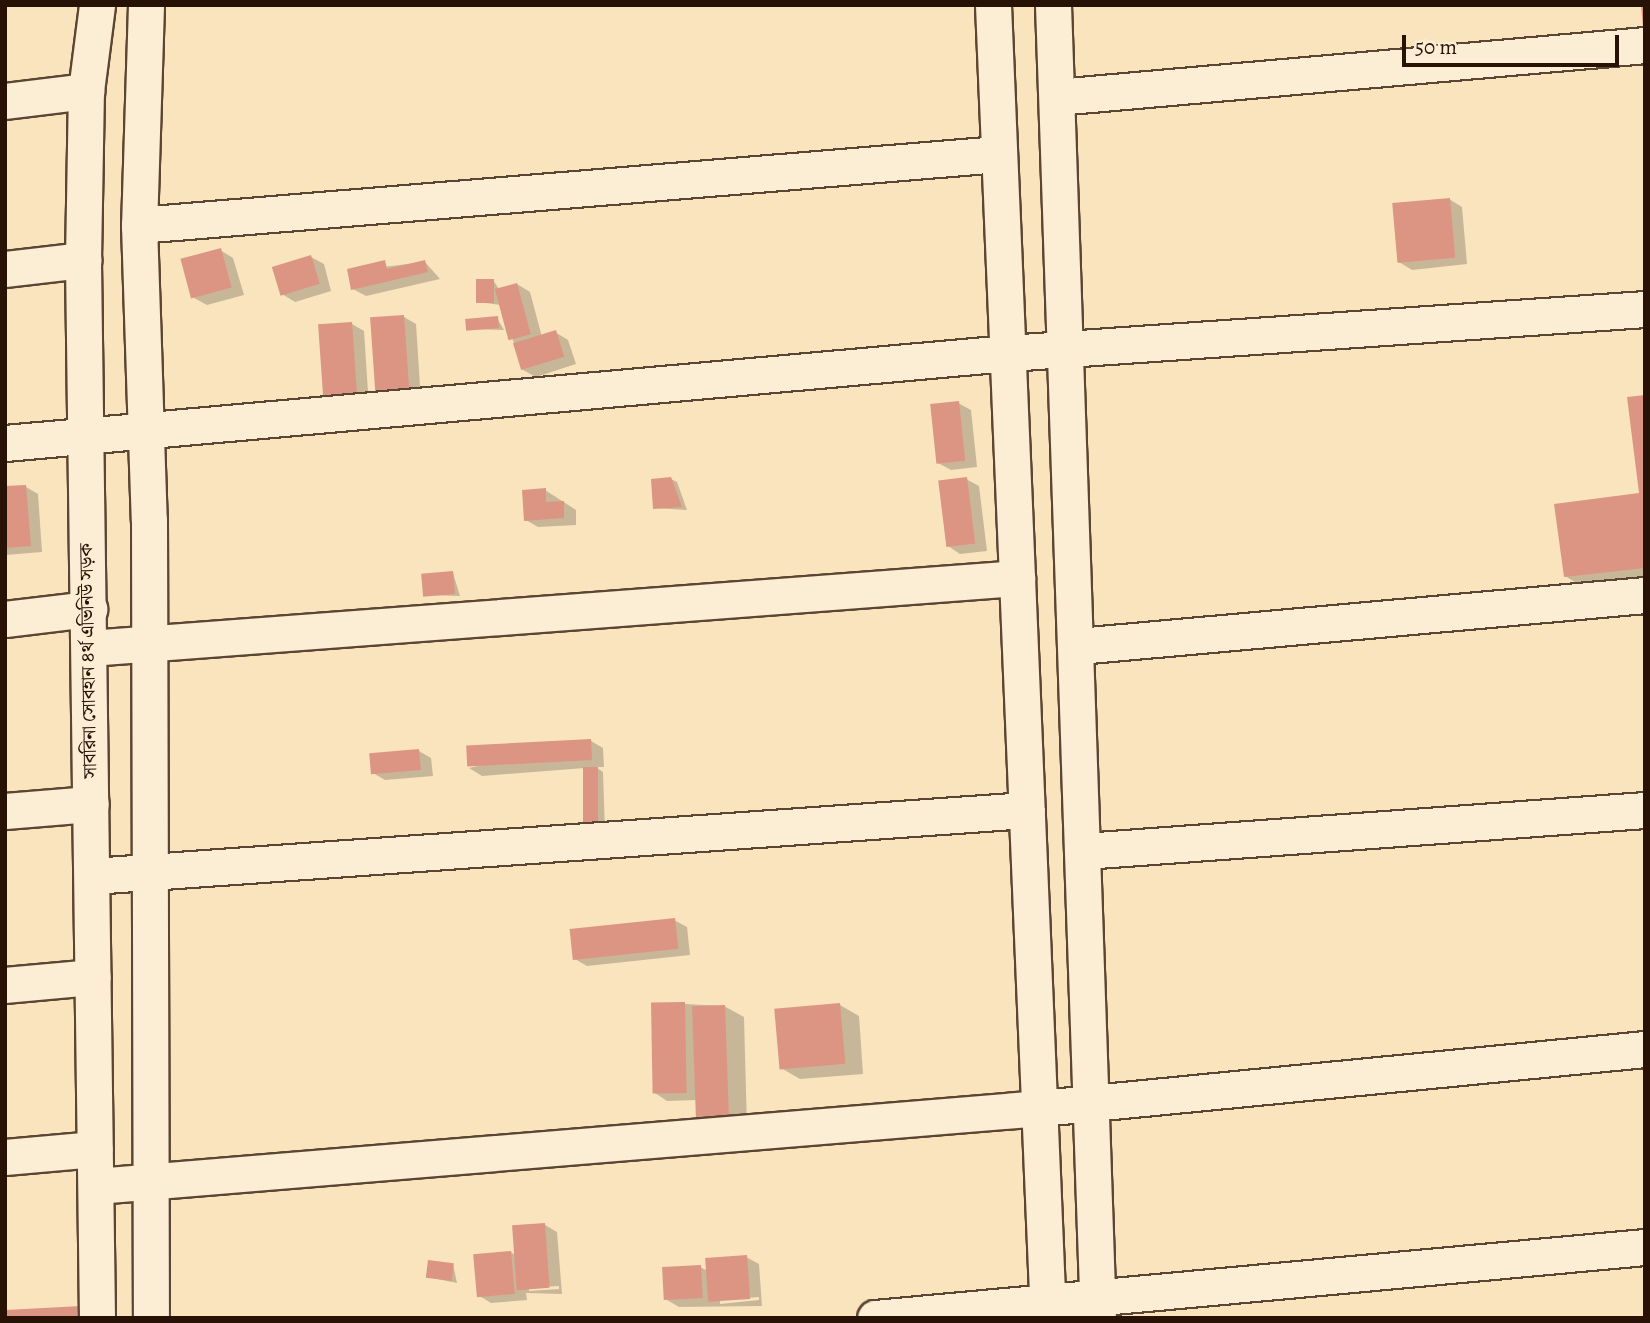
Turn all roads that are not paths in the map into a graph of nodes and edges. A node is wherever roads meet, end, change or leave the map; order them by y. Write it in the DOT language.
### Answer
graph roads {
  1 [pos="97,5"];
  2 [pos="146,5"];
  3 [pos="993,5"];
  4 [pos="1052,5"];
  5 [pos="1645,45"];
  6 [pos="86,91"];
  7 [pos="1057,97"];
  8 [pos="5,101"];
  9 [pos="999,154"];
  10 [pos="139,225"];
  11 [pos="83,260"];
  12 [pos="5,269"];
  13 [pos="1645,309"];
  14 [pos="1069,351"];
  15 [pos="1007,353"];
  16 [pos="146,429"];
  17 [pos="85,435"];
  18 [pos="5,443"];
  19 [pos="1017,578"];
  20 [pos="1645,594"];
  21 [pos="89,609"];
  22 [pos="5,619"];
  23 [pos="146,644"];
  24 [pos="1078,646"];
  25 [pos="89,648"];
  26 [pos="91,804"];
  27 [pos="1027,810"];
  28 [pos="1645,810"];
  29 [pos="5,811"];
  30 [pos="1084,851"];
  31 [pos="147,872"];
  32 [pos="92,876"];
  33 [pos="93,977"];
  34 [pos="5,985"];
  35 [pos="1645,1049"];
  36 [pos="1091,1103"];
  37 [pos="1041,1108"];
  38 [pos="95,1149"];
  39 [pos="5,1157"];
  40 [pos="150,1182"];
  41 [pos="96,1186"];
  42 [pos="1645,1247"];
  43 [pos="1097,1309"];
  44 [pos="1047,1312"];
  45 [pos="97,1318"];
  46 [pos="151,1318"];
  47 [pos="875,1318"];
  1 -- 6 [label="street, সাবরিনা সোবহান ৪র্থ এভিনিউ সড়ক"];
  2 -- 10 [label="street"];
  3 -- 9 [label="street"];
  4 -- 7 [label="street"];
  5 -- 7 [label="street"];
  6 -- 8 [label="street"];
  6 -- 11 [label="street, সাবরিনা সোবহান ৪র্থ এভিনিউ সড়ক"];
  7 -- 14 [label="street"];
  9 -- 10 [label="street"];
  9 -- 15 [label="street"];
  10 -- 16 [label="street"];
  11 -- 12 [label="street"];
  11 -- 17 [label="street, সাবরিনা সোবহান ৪র্থ এভিনিউ সড়ক"];
  13 -- 14 [label="street"];
  14 -- 15 [label="street"];
  14 -- 24 [label="street"];
  15 -- 16 [label="street"];
  15 -- 19 [label="street"];
  16 -- 17 [label="street"];
  16 -- 23 [label="street"];
  17 -- 18 [label="street"];
  17 -- 21 [label="street, সাবরিনা সোবহান ৪র্থ এভিনিউ সড়ক"];
  19 -- 23 [label="street"];
  19 -- 27 [label="street"];
  20 -- 24 [label="street"];
  21 -- 22 [label="street"];
  21 -- 25 [label="street, সাবরিনা সোবহান ৪র্থ এভিনিউ সড়ক"];
  23 -- 25 [label="street"];
  23 -- 31 [label="street"];
  24 -- 30 [label="street"];
  25 -- 26 [label="street, সাবরিনা সোবহান ৪র্থ এভিনিউ সড়ক"];
  26 -- 29 [label="street"];
  26 -- 32 [label="street, সাবরিনা সোবহান ৪র্থ এভিনিউ সড়ক"];
  27 -- 31 [label="street"];
  27 -- 37 [label="street"];
  28 -- 30 [label="street"];
  30 -- 36 [label="street"];
  31 -- 32 [label="street"];
  31 -- 40 [label="street"];
  32 -- 33 [label="street, সাবরিনা সোবহান ৪র্থ এভিনিউ সড়ক"];
  33 -- 34 [label="street"];
  33 -- 38 [label="street, সাবরিনা সোবহান ৪র্থ এভিনিউ সড়ক"];
  35 -- 36 [label="street"];
  36 -- 37 [label="street"];
  36 -- 43 [label="street"];
  37 -- 40 [label="street"];
  37 -- 44 [label="street"];
  38 -- 39 [label="street"];
  38 -- 41 [label="street, সাবরিনা সোবহান ৪র্থ এভিনিউ সড়ক"];
  40 -- 41 [label="street"];
  40 -- 46 [label="street"];
  41 -- 45 [label="street, সাবরিনা সোবহান ৪র্থ এভিনিউ সড়ক"];
  42 -- 43 [label="street"];
  43 -- 44 [label="street"];
  44 -- 47 [label="street"];
}
